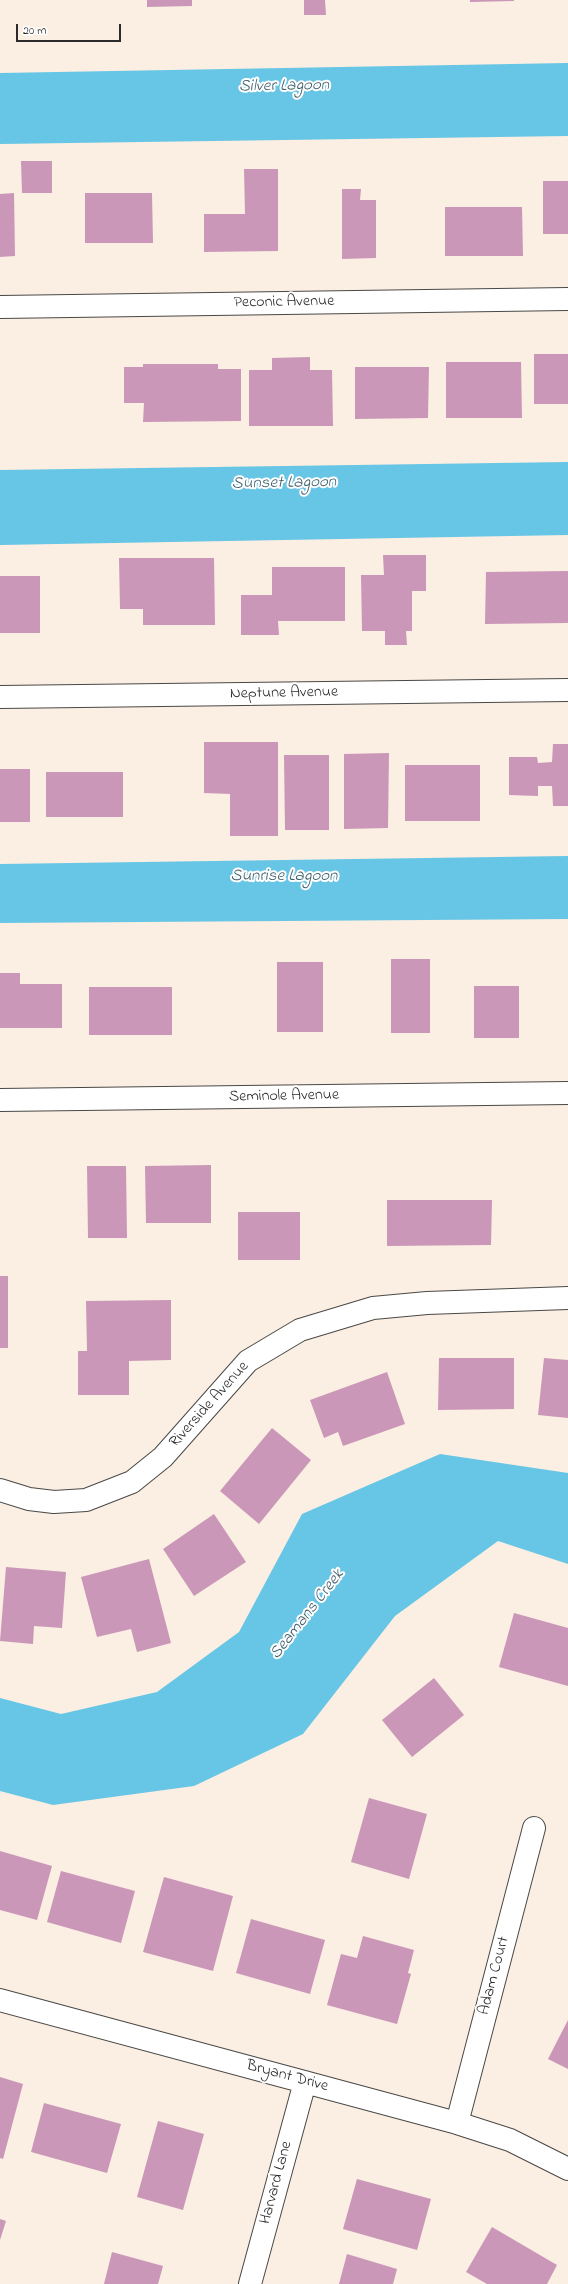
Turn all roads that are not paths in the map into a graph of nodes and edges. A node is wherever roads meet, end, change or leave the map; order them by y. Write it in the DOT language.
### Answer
graph roads {
  1 [pos="568,299"];
  2 [pos="0,307"];
  3 [pos="568,690"];
  4 [pos="0,697"];
  5 [pos="568,1093"];
  6 [pos="0,1100"];
  7 [pos="568,1298"];
  8 [pos="0,1490"];
  9 [pos="534,1828"];
  10 [pos="0,2000"];
  11 [pos="305,2082"];
  12 [pos="457,2123"];
  13 [pos="568,2169"];
  14 [pos="250,2284"];
  1 -- 2 [label="street, Peconic Avenue"];
  3 -- 4 [label="street, Neptune Avenue"];
  5 -- 6 [label="street, Seminole Avenue"];
  7 -- 8 [label="street, Riverside Avenue"];
  9 -- 12 [label="street, Adam Court"];
  10 -- 11 [label="street, Bryant Drive"];
  11 -- 12 [label="street, Bryant Drive"];
  11 -- 14 [label="street, Harvard Lane"];
  12 -- 13 [label="street, Bryant Drive"];
}
